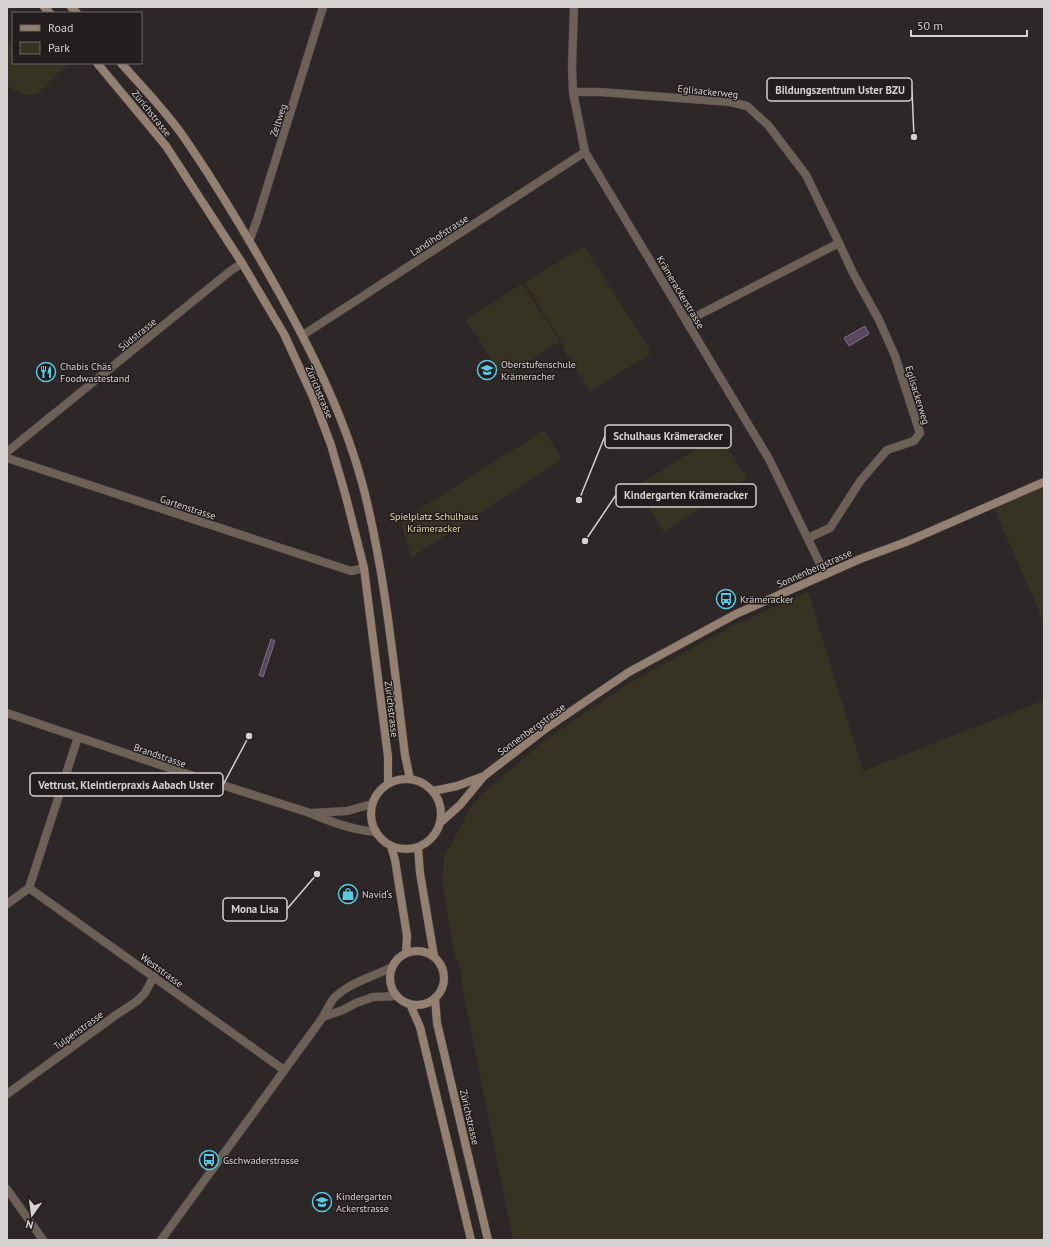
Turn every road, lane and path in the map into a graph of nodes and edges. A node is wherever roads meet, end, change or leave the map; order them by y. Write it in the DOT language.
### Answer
graph roads {
  1 [pos="323,7"];
  2 [pos="574,7"];
  3 [pos="98,64"];
  4 [pos="122,64"];
  5 [pos="573,92"];
  6 [pos="586,152"];
  7 [pos="250,240"];
  8 [pos="839,243"];
  9 [pos="242,263"];
  10 [pos="687,321"];
  11 [pos="303,335"];
  12 [pos="7,452"];
  13 [pos="7,458"];
  14 [pos="1044,482"];
  15 [pos="808,538"];
  16 [pos="364,568"];
  17 [pos="825,574"];
  18 [pos="7,713"];
  19 [pos="78,737"];
  20 [pos="484,776"];
  21 [pos="410,779"];
  22 [pos="388,783"];
  23 [pos="433,791"];
  24 [pos="372,804"];
  25 [pos="308,813"];
  26 [pos="440,823"];
  27 [pos="376,832"];
  28 [pos="391,846"];
  29 [pos="418,847"];
  30 [pos="29,888"];
  31 [pos="7,904"];
  32 [pos="406,953"];
  33 [pos="434,956"];
  34 [pos="392,967"];
  35 [pos="154,976"];
  36 [pos="398,996"];
  37 [pos="435,998"];
  38 [pos="410,1004"];
  39 [pos="323,1017"];
  40 [pos="284,1070"];
  41 [pos="7,1094"];
  42 [pos="7,1189"];
  43 [pos="43,1240"];
  44 [pos="161,1240"];
  45 [pos="471,1240"];
  46 [pos="488,1240"];
  1 -- 7 [label="street, Zeltweg"];
  2 -- 5 [label="street, Krämerackerstrasse"];
  3 -- 9 [label="main road, Zürichstrasse"];
  4 -- 7 [label="main road, Zürichstrasse"];
  5 -- 6 [label="street, Krämerackerstrasse"];
  5 -- 8 [label="street, Eglisackerweg"];
  6 -- 10 [label="street, Krämerackerstrasse"];
  6 -- 11 [label="street, Landihofstrasse"];
  7 -- 11 [label="main road, Zürichstrasse"];
  8 -- 10 [label="street"];
  8 -- 15 [label="street, Eglisackerweg"];
  9 -- 12 [label="street, Südstrasse"];
  9 -- 16 [label="main road, Zürichstrasse"];
  10 -- 15 [label="street, Krämerackerstrasse"];
  11 -- 21 [label="main road, Zürichstrasse"];
  13 -- 16 [label="street, Gartenstrasse"];
  14 -- 17 [label="main road, Sonnenbergstrasse"];
  15 -- 17 [label="street, Krämerackerstrasse"];
  16 -- 22 [label="main road, Zürichstrasse"];
  17 -- 20 [label="main road, Sonnenbergstrasse"];
  18 -- 19 [label="street, Brandstrasse"];
  19 -- 25 [label="street, Brandstrasse"];
  19 -- 30 [label="street"];
  20 -- 23 [label="main road, Sonnenbergstrasse"];
  20 -- 26 [label="main road, Sonnenbergstrasse"];
  21 -- 22 [label="main road"];
  21 -- 23 [label="main road"];
  22 -- 24 [label="main road"];
  23 -- 26 [label="main road"];
  24 -- 25 [label="street, Brandstrasse"];
  24 -- 27 [label="main road"];
  25 -- 27 [label="street, Brandstrasse"];
  26 -- 29 [label="main road"];
  27 -- 28 [label="main road"];
  28 -- 29 [label="main road"];
  28 -- 32 [label="main road"];
  29 -- 33 [label="main road"];
  30 -- 31 [label="street"];
  30 -- 35 [label="street, Weststrasse"];
  32 -- 33 [label="main road"];
  32 -- 34 [label="main road"];
  33 -- 37 [label="main road"];
  34 -- 36 [label="main road"];
  34 -- 39 [label="street"];
  35 -- 40 [label="street, Weststrasse"];
  35 -- 41 [label="street, Tulpenstrasse"];
  36 -- 38 [label="main road"];
  36 -- 39 [label="street"];
  37 -- 38 [label="main road"];
  37 -- 46 [label="main road, Zürichstrasse"];
  38 -- 45 [label="main road"];
  39 -- 40 [label="street"];
  40 -- 44 [label="street"];
  42 -- 43 [label="street"];
}
